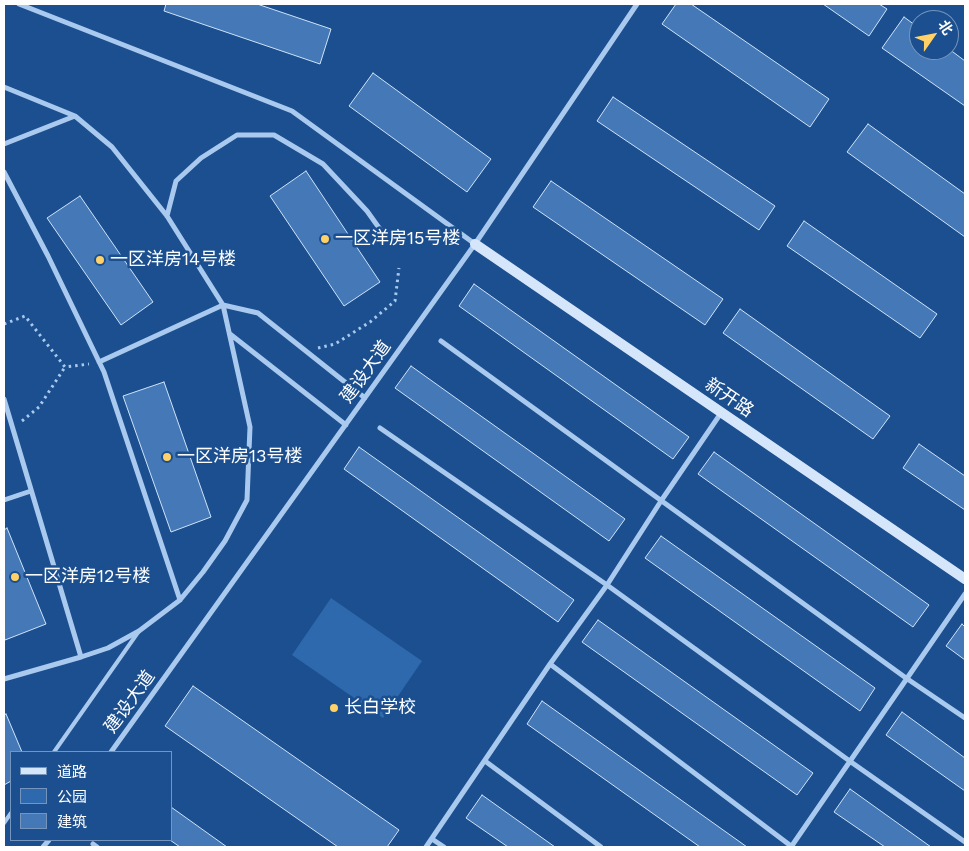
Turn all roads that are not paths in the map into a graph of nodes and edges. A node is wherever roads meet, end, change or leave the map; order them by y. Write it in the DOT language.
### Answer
graph roads {
  1 [pos="19,4"];
  2 [pos="636,4"];
  3 [pos="4,87"];
  4 [pos="75,116"];
  5 [pos="4,144"];
  6 [pos="4,172"];
  7 [pos="167,216"];
  8 [pos="382,232"];
  9 [pos="475,244"];
  10 [pos="223,305"];
  11 [pos="230,333"];
  12 [pos="440,341"];
  13 [pos="99,362"];
  14 [pos="365,398"];
  15 [pos="4,399"];
  16 [pos="721,413"];
  17 [pos="346,425"];
  18 [pos="380,428"];
  19 [pos="31,491"];
  20 [pos="4,500"];
  21 [pos="661,501"];
  22 [pos="965,579"];
  23 [pos="607,586"];
  24 [pos="965,594"];
  25 [pos="180,600"];
  26 [pos="139,631"];
  27 [pos="81,657"];
  28 [pos="550,664"];
  29 [pos="906,678"];
  30 [pos="4,679"];
  31 [pos="965,718"];
  32 [pos="55,751"];
  33 [pos="112,751"];
  34 [pos="485,761"];
  35 [pos="851,762"];
  36 [pos="432,839"];
  37 [pos="965,842"];
  38 [pos="426,847"];
  39 [pos="444,847"];
  40 [pos="601,847"];
  41 [pos="791,847"];
  1 -- 9 [label="street"];
  2 -- 9 [label="street, 建设大道"];
  3 -- 4 [label="street"];
  4 -- 5 [label="street"];
  4 -- 7 [label="street"];
  6 -- 13 [label="street"];
  7 -- 8 [label="street"];
  7 -- 10 [label="street"];
  9 -- 14 [label="street, 建设大道"];
  9 -- 16 [label="street, 新开路"];
  10 -- 11 [label="street"];
  10 -- 13 [label="street"];
  10 -- 14 [label="street"];
  11 -- 17 [label="street"];
  11 -- 25 [label="street"];
  12 -- 21 [label="street"];
  13 -- 25 [label="street"];
  14 -- 17 [label="street, 建设大道"];
  15 -- 19 [label="street"];
  16 -- 21 [label="street"];
  16 -- 22 [label="street, 新开路"];
  17 -- 33 [label="street, 建设大道"];
  18 -- 23 [label="street"];
  19 -- 20 [label="street"];
  19 -- 27 [label="street"];
  21 -- 23 [label="street"];
  21 -- 29 [label="street"];
  23 -- 28 [label="street"];
  23 -- 35 [label="street"];
  24 -- 29 [label="street"];
  25 -- 26 [label="street"];
  26 -- 27 [label="street"];
  26 -- 32 [label="lane"];
  27 -- 30 [label="street"];
  28 -- 34 [label="street"];
  28 -- 41 [label="street"];
  29 -- 31 [label="street"];
  29 -- 35 [label="street"];
  34 -- 36 [label="street"];
  34 -- 40 [label="street"];
  35 -- 37 [label="street"];
  35 -- 41 [label="street"];
  36 -- 38 [label="street"];
  36 -- 39 [label="street"];
}
